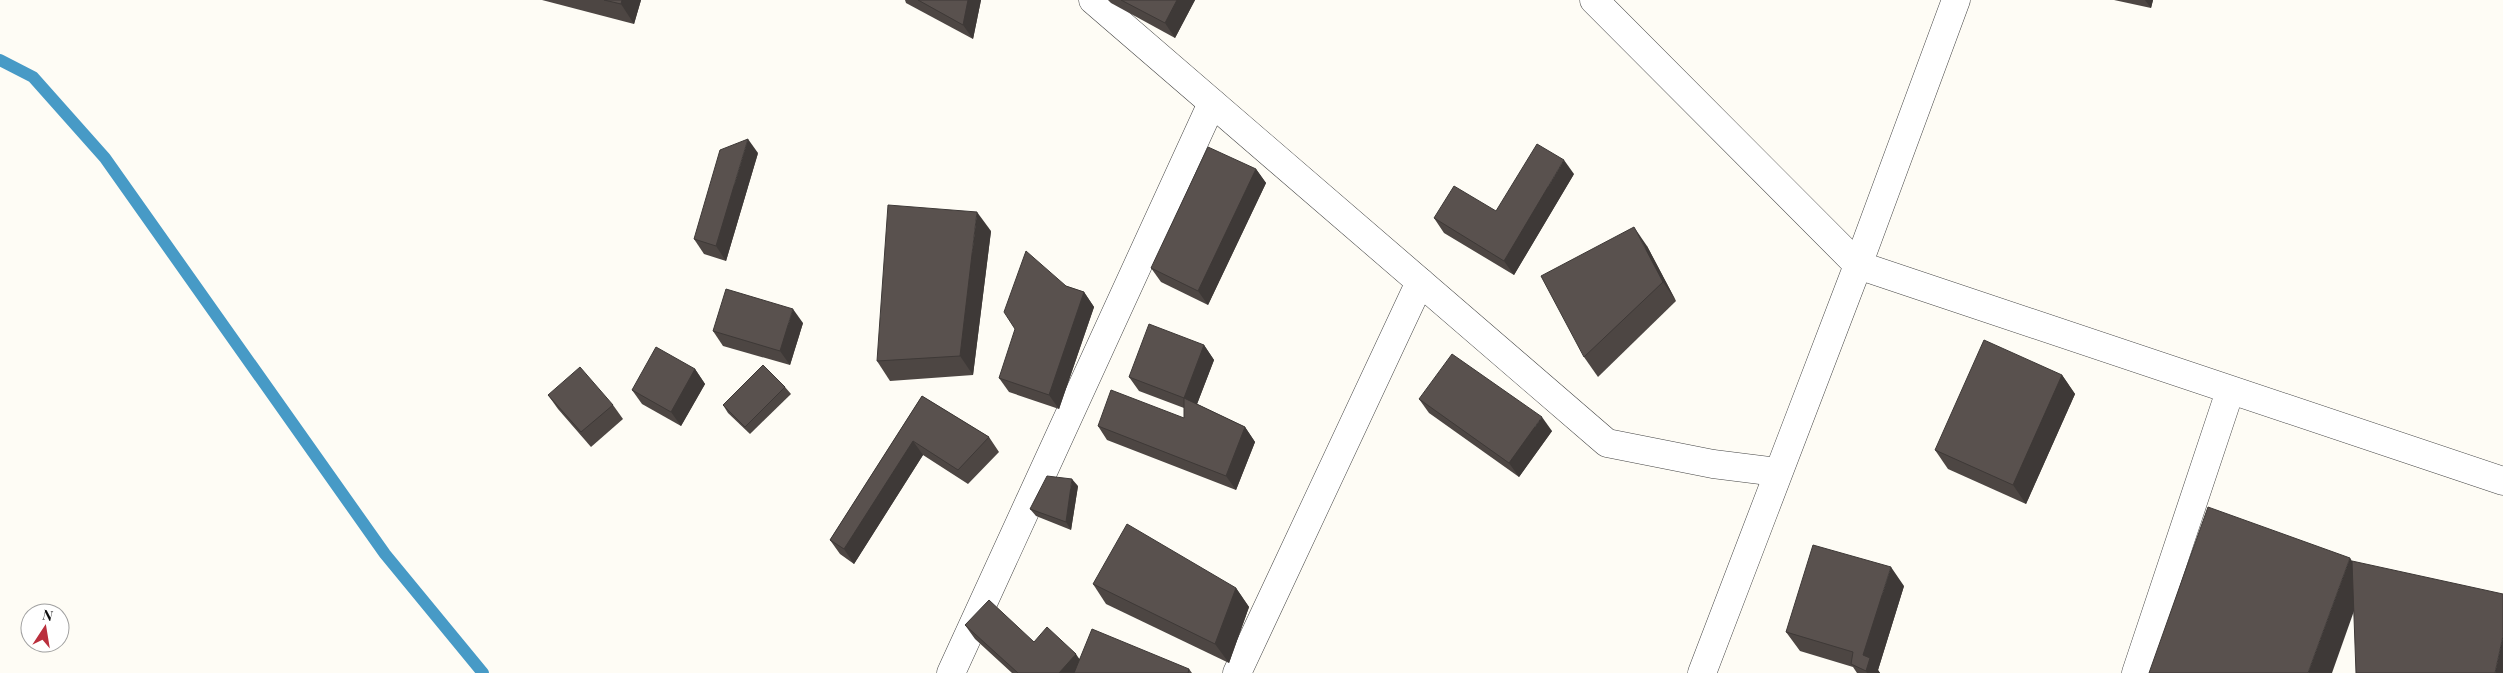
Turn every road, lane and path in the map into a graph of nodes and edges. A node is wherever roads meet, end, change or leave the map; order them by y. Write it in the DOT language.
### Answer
graph roads {
  1 [pos="1093,0"];
  2 [pos="1594,0"];
  3 [pos="1956,0"];
  4 [pos="1212,102"];
  5 [pos="1858,265"];
  6 [pos="1420,282"];
  7 [pos="2230,391"];
  8 [pos="1778,472"];
  9 [pos="2503,481"];
  10 [pos="951,673"];
  11 [pos="1237,673"];
  12 [pos="1702,673"];
  13 [pos="2136,673"];
  1 -- 4 [label="street"];
  2 -- 5 [label="street"];
  3 -- 5 [label="street"];
  4 -- 6 [label="street"];
  4 -- 10 [label="street"];
  5 -- 7 [label="street"];
  5 -- 8 [label="street"];
  6 -- 8 [label="street"];
  6 -- 11 [label="street"];
  7 -- 9 [label="street"];
  7 -- 13 [label="street"];
  8 -- 12 [label="street"];
}
